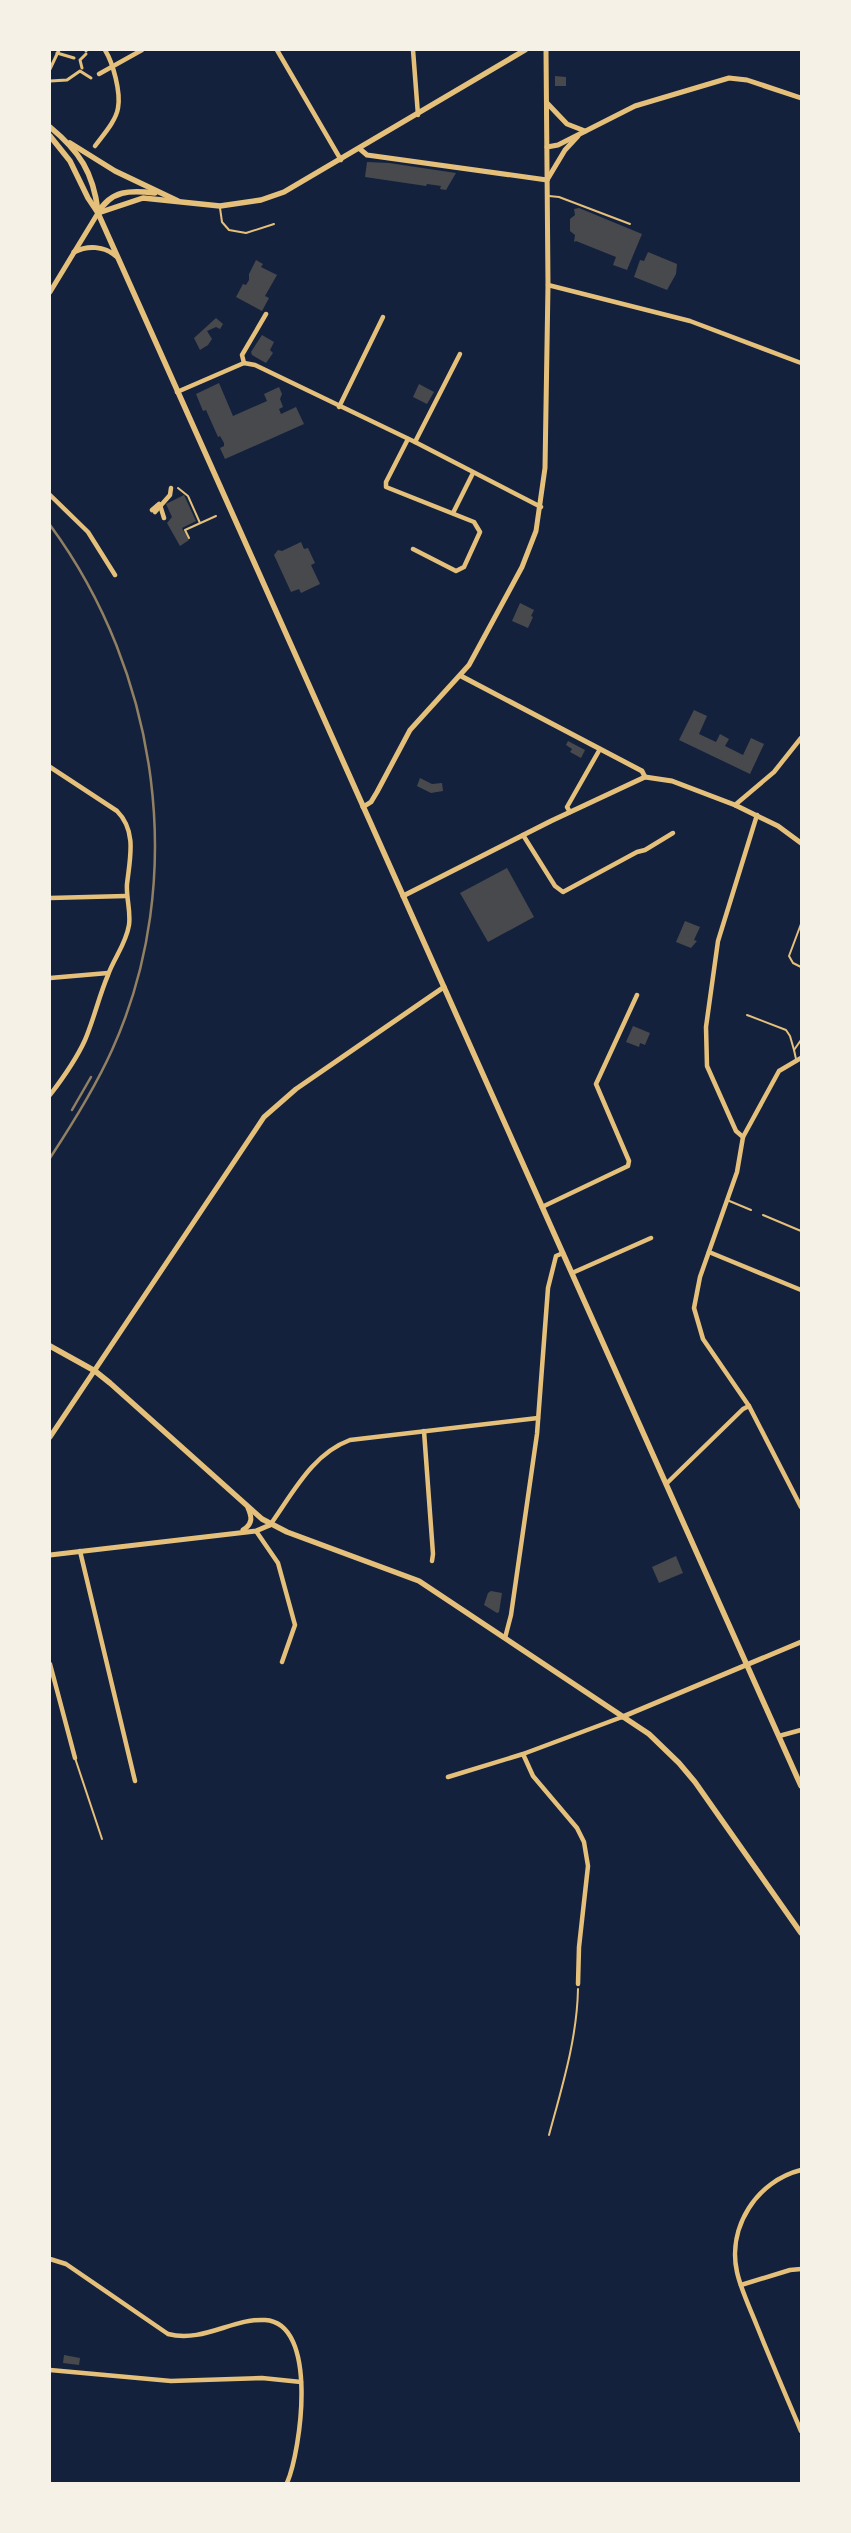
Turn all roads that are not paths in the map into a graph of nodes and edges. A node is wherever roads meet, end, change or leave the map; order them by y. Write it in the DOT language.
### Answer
graph roads {
  1 [pos="105,50"];
  2 [pos="142,50"];
  3 [pos="277,50"];
  4 [pos="413,50"];
  5 [pos="525,50"];
  6 [pos="546,50"];
  7 [pos="86,51"];
  8 [pos="58,52"];
  9 [pos="74,58"];
  10 [pos="112,67"];
  11 [pos="50,68"];
  12 [pos="82,68"];
  13 [pos="99,74"];
  14 [pos="91,78"];
  15 [pos="50,81"];
  16 [pos="801,98"];
  17 [pos="547,103"];
  18 [pos="418,114"];
  19 [pos="50,127"];
  20 [pos="583,132"];
  21 [pos="50,136"];
  22 [pos="70,143"];
  23 [pos="96,146"];
  24 [pos="547,148"];
  25 [pos="360,149"];
  26 [pos="340,160"];
  27 [pos="547,180"];
  28 [pos="162,194"];
  29 [pos="547,196"];
  30 [pos="182,202"];
  31 [pos="220,206"];
  32 [pos="98,213"];
  33 [pos="274,224"];
  34 [pos="630,224"];
  35 [pos="73,252"];
  36 [pos="116,256"];
  37 [pos="548,285"];
  38 [pos="50,292"];
  39 [pos="266,314"];
  40 [pos="384,317"];
  41 [pos="460,354"];
  42 [pos="244,363"];
  43 [pos="801,363"];
  44 [pos="177,392"];
  45 [pos="339,407"];
  46 [pos="408,438"];
  47 [pos="414,442"];
  48 [pos="473,473"];
  49 [pos="172,486"];
  50 [pos="50,495"];
  51 [pos="161,503"];
  52 [pos="541,507"];
  53 [pos="153,511"];
  54 [pos="453,513"];
  55 [pos="164,518"];
  56 [pos="413,549"];
  57 [pos="115,575"];
  58 [pos="461,676"];
  59 [pos="801,738"];
  60 [pos="600,749"];
  61 [pos="50,767"];
  62 [pos="645,777"];
  63 [pos="735,805"];
  64 [pos="363,807"];
  65 [pos="570,812"];
  66 [pos="757,815"];
  67 [pos="673,833"];
  68 [pos="523,835"];
  69 [pos="801,843"];
  70 [pos="126,896"];
  71 [pos="403,896"];
  72 [pos="50,898"];
  73 [pos="801,924"];
  74 [pos="801,966"];
  75 [pos="108,973"];
  76 [pos="50,978"];
  77 [pos="444,988"];
  78 [pos="637,995"];
  79 [pos="747,1015"];
  80 [pos="801,1040"];
  81 [pos="794,1050"];
  82 [pos="799,1059"];
  83 [pos="50,1095"];
  84 [pos="744,1137"];
  85 [pos="727,1200"];
  86 [pos="542,1207"];
  87 [pos="751,1210"];
  88 [pos="763,1215"];
  89 [pos="801,1231"];
  90 [pos="651,1238"];
  91 [pos="709,1252"];
  92 [pos="562,1253"];
  93 [pos="572,1273"];
  94 [pos="801,1290"];
  95 [pos="50,1346"];
  96 [pos="95,1370"];
  97 [pos="749,1406"];
  98 [pos="538,1418"];
  99 [pos="424,1431"];
  100 [pos="50,1436"];
  101 [pos="666,1484"];
  102 [pos="801,1507"];
  103 [pos="248,1508"];
  104 [pos="270,1525"];
  105 [pos="243,1530"];
  106 [pos="256,1531"];
  107 [pos="80,1551"];
  108 [pos="50,1555"];
  109 [pos="432,1561"];
  110 [pos="505,1638"];
  111 [pos="801,1642"];
  112 [pos="282,1662"];
  113 [pos="50,1664"];
  114 [pos="746,1665"];
  115 [pos="622,1717"];
  116 [pos="801,1730"];
  117 [pos="779,1736"];
  118 [pos="523,1754"];
  119 [pos="75,1758"];
  120 [pos="448,1777"];
  121 [pos="135,1782"];
  122 [pos="801,1786"];
  123 [pos="102,1839"];
  124 [pos="801,1933"];
  125 [pos="578,1984"];
  126 [pos="801,2170"];
  127 [pos="50,2259"];
  128 [pos="801,2269"];
  129 [pos="741,2285"];
  130 [pos="50,2370"];
  131 [pos="301,2382"];
  132 [pos="801,2431"];
  133 [pos="287,2483"];
  1 -- 10 [label="street"];
  2 -- 10 [label="street"];
  3 -- 26 [label="street"];
  4 -- 18 [label="street"];
  5 -- 18 [label="main road"];
  6 -- 17 [label="street"];
  7 -- 12 [label="street"];
  8 -- 9 [label="street"];
  8 -- 11 [label="street"];
  10 -- 13 [label="street"];
  10 -- 23 [label="street"];
  14 -- 15 [label="street"];
  16 -- 20 [label="street"];
  17 -- 20 [label="street"];
  17 -- 24 [label="street"];
  18 -- 25 [label="main road"];
  19 -- 22 [label="main road"];
  20 -- 24 [label="street"];
  20 -- 27 [label="street"];
  21 -- 32 [label="main road"];
  22 -- 28 [label="main road"];
  22 -- 32 [label="main road"];
  24 -- 27 [label="street"];
  25 -- 26 [label="main road"];
  25 -- 27 [label="street"];
  26 -- 31 [label="main road"];
  27 -- 29 [label="street"];
  28 -- 30 [label="main road"];
  28 -- 32 [label="main road"];
  29 -- 34 [label="lane"];
  29 -- 37 [label="street"];
  30 -- 31 [label="main road"];
  30 -- 32 [label="main road"];
  31 -- 33 [label="lane"];
  32 -- 35 [label="street"];
  32 -- 36 [label="main road"];
  35 -- 36 [label="street"];
  35 -- 38 [label="street"];
  36 -- 44 [label="main road"];
  37 -- 43 [label="street"];
  37 -- 52 [label="street"];
  39 -- 42 [label="street"];
  40 -- 45 [label="street"];
  41 -- 47 [label="street"];
  42 -- 44 [label="street"];
  42 -- 45 [label="street"];
  44 -- 64 [label="main road"];
  45 -- 46 [label="street"];
  46 -- 47 [label="street"];
  46 -- 54 [label="street"];
  47 -- 48 [label="street"];
  48 -- 52 [label="street"];
  48 -- 54 [label="street"];
  49 -- 51 [label="street"];
  50 -- 57 [label="street"];
  51 -- 53 [label="street"];
  51 -- 55 [label="street"];
  52 -- 58 [label="street"];
  54 -- 56 [label="street"];
  58 -- 60 [label="street"];
  58 -- 64 [label="street"];
  59 -- 63 [label="street"];
  60 -- 62 [label="street"];
  60 -- 65 [label="street"];
  61 -- 70 [label="street"];
  62 -- 63 [label="street"];
  62 -- 65 [label="street"];
  63 -- 66 [label="street"];
  64 -- 71 [label="main road"];
  65 -- 68 [label="street"];
  66 -- 69 [label="street"];
  66 -- 84 [label="street"];
  67 -- 68 [label="street"];
  68 -- 71 [label="street"];
  70 -- 72 [label="street"];
  70 -- 75 [label="street"];
  71 -- 77 [label="main road"];
  73 -- 74 [label="lane"];
  75 -- 76 [label="street"];
  75 -- 83 [label="street"];
  77 -- 86 [label="main road"];
  77 -- 96 [label="street"];
  78 -- 86 [label="street"];
  79 -- 81 [label="lane"];
  80 -- 81 [label="lane"];
  81 -- 82 [label="lane"];
  82 -- 84 [label="street"];
  84 -- 85 [label="street"];
  85 -- 87 [label="lane"];
  85 -- 91 [label="street"];
  86 -- 92 [label="main road"];
  88 -- 89 [label="lane"];
  90 -- 93 [label="street"];
  91 -- 94 [label="street"];
  91 -- 97 [label="street"];
  92 -- 93 [label="main road"];
  92 -- 98 [label="street"];
  93 -- 101 [label="main road"];
  95 -- 96 [label="main road"];
  96 -- 100 [label="street"];
  96 -- 103 [label="main road"];
  97 -- 101 [label="street"];
  97 -- 102 [label="street"];
  98 -- 99 [label="street"];
  98 -- 110 [label="street"];
  99 -- 104 [label="street"];
  99 -- 109 [label="street"];
  101 -- 114 [label="main road"];
  103 -- 104 [label="main road"];
  103 -- 105 [label="street"];
  104 -- 106 [label="street"];
  104 -- 110 [label="main road"];
  105 -- 106 [label="street"];
  105 -- 107 [label="street"];
  106 -- 112 [label="street"];
  107 -- 108 [label="street"];
  107 -- 121 [label="street"];
  110 -- 115 [label="main road"];
  111 -- 114 [label="street"];
  113 -- 119 [label="street"];
  114 -- 115 [label="street"];
  114 -- 117 [label="main road"];
  115 -- 118 [label="street"];
  115 -- 124 [label="main road"];
  116 -- 117 [label="street"];
  117 -- 122 [label="main road"];
  118 -- 120 [label="street"];
  118 -- 125 [label="street"];
  119 -- 123 [label="lane"];
  126 -- 129 [label="street"];
  127 -- 131 [label="street"];
  128 -- 129 [label="street"];
  129 -- 132 [label="street"];
  130 -- 131 [label="street"];
  131 -- 133 [label="street"];
}
